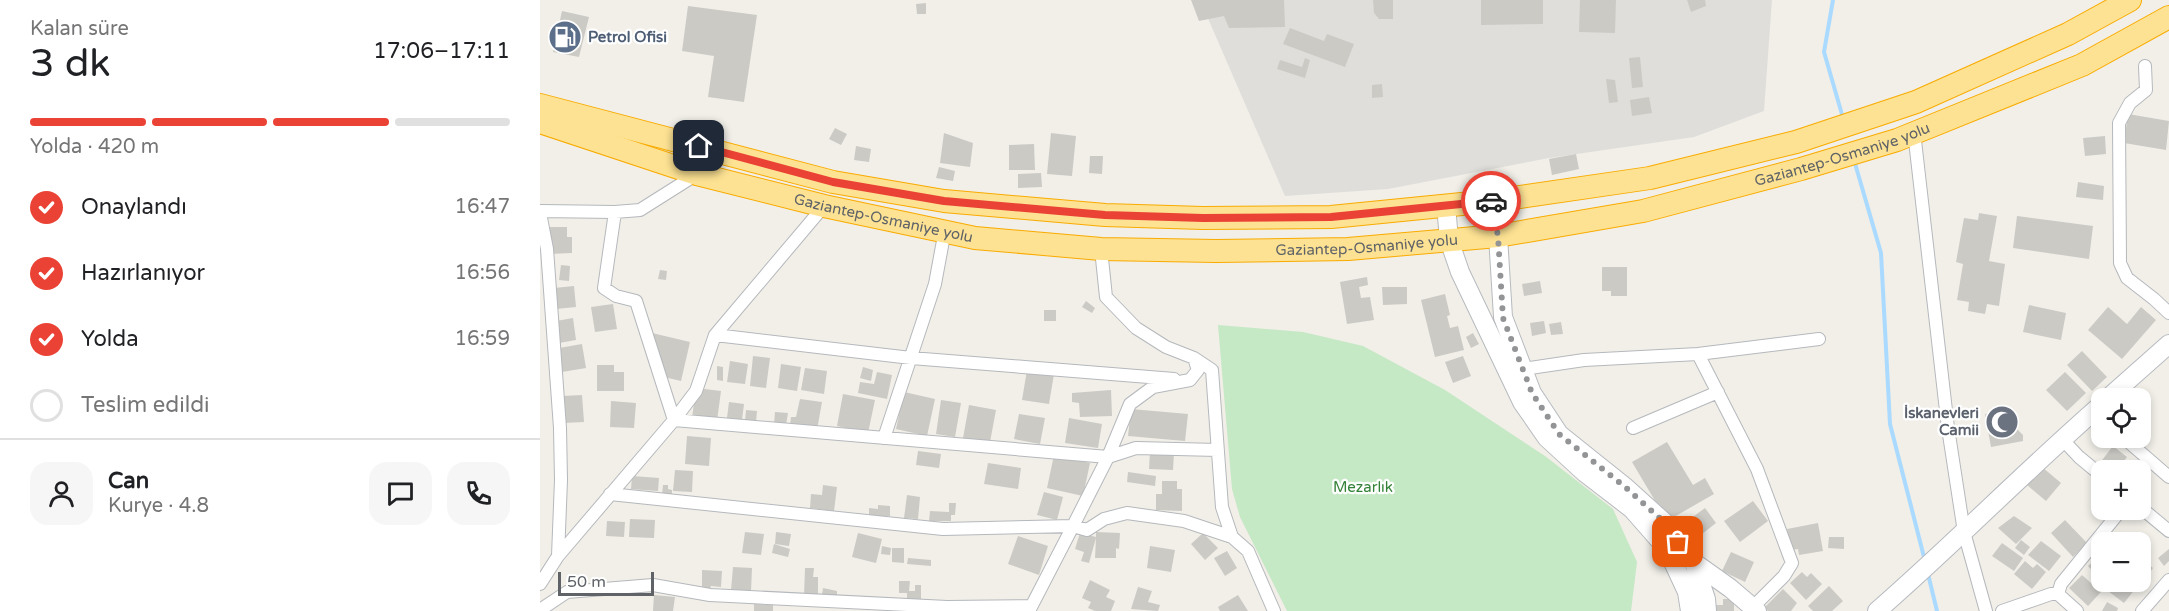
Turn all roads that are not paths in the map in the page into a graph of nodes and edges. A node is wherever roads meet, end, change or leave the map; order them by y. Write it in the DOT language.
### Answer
graph roads {
  1 [pos="2130,0"];
  2 [pos="2169,17"];
  3 [pos="2145,66"];
  4 [pos="540,105"];
  5 [pos="540,122"];
  6 [pos="1906,136"];
  7 [pos="697,174"];
  8 [pos="1492,201"];
  9 [pos="1446,205"];
  10 [pos="824,206"];
  11 [pos="540,212"];
  12 [pos="615,212"];
  13 [pos="945,230"];
  14 [pos="1498,236"];
  15 [pos="1449,240"];
  16 [pos="1101,249"];
  17 [pos="2169,313"];
  18 [pos="715,335"];
  19 [pos="1819,339"];
  20 [pos="2169,344"];
  21 [pos="1698,354"];
  22 [pos="911,358"];
  23 [pos="1194,358"];
  24 [pos="1523,369"];
  25 [pos="1190,380"];
  26 [pos="2122,388"];
  27 [pos="1718,392"];
  28 [pos="2091,415"];
  29 [pos="674,420"];
  30 [pos="1633,428"];
  31 [pos="884,438"];
  32 [pos="2062,439"];
  33 [pos="2136,448"];
  34 [pos="1218,450"];
  35 [pos="1108,457"];
  36 [pos="2091,467"];
  37 [pos="2169,477"];
  38 [pos="610,494"];
  39 [pos="2151,516"];
  40 [pos="2113,520"];
  41 [pos="1073,526"];
  42 [pos="2169,531"];
  43 [pos="1232,537"];
  44 [pos="1958,539"];
  45 [pos="558,556"];
  46 [pos="1692,561"];
  47 [pos="2169,580"];
  48 [pos="540,584"];
  49 [pos="2058,594"];
  50 [pos="1030,608"];
  51 [pos="1754,609"];
  52 [pos="1880,609"];
  53 [pos="540,610"];
  54 [pos="1274,611"];
  55 [pos="1690,611"];
  56 [pos="1707,611"];
  57 [pos="1986,611"];
  58 [pos="2002,611"];
  59 [pos="2077,611"];
  60 [pos="2142,611"];
  1 -- 8 [label="highway, Gaziantep-Osmaniye yolu"];
  2 -- 6 [label="highway, Gaziantep-Osmaniye yolu"];
  3 -- 17 [label="street"];
  4 -- 9 [label="highway, Gaziantep-Osmaniye yolu"];
  5 -- 7 [label="highway, Gaziantep-Osmaniye yolu"];
  6 -- 14 [label="highway, Gaziantep-Osmaniye yolu"];
  6 -- 44 [label="street"];
  7 -- 10 [label="highway, Gaziantep-Osmaniye yolu"];
  7 -- 12 [label="street"];
  8 -- 9 [label="highway, Gaziantep-Osmaniye yolu"];
  8 -- 14 [label="street"];
  9 -- 15 [label="street"];
  10 -- 13 [label="highway, Gaziantep-Osmaniye yolu"];
  10 -- 18 [label="street"];
  11 -- 12 [label="street"];
  11 -- 45 [label="street"];
  12 -- 29 [label="street"];
  13 -- 16 [label="highway, Gaziantep-Osmaniye yolu"];
  13 -- 22 [label="street"];
  14 -- 15 [label="highway, Gaziantep-Osmaniye yolu"];
  14 -- 24 [label="street"];
  15 -- 16 [label="highway, Gaziantep-Osmaniye yolu"];
  15 -- 55 [label="street"];
  16 -- 23 [label="street"];
  18 -- 22 [label="street"];
  18 -- 29 [label="street"];
  19 -- 21 [label="street"];
  20 -- 26 [label="street"];
  21 -- 24 [label="street"];
  21 -- 27 [label="street"];
  22 -- 25 [label="street"];
  22 -- 31 [label="street"];
  23 -- 25 [label="street"];
  23 -- 34 [label="street"];
  24 -- 46 [label="street"];
  25 -- 35 [label="street"];
  27 -- 30 [label="street"];
  27 -- 51 [label="street"];
  28 -- 32 [label="street"];
  29 -- 31 [label="street"];
  29 -- 38 [label="street"];
  31 -- 35 [label="street"];
  32 -- 36 [label="street"];
  32 -- 44 [label="street"];
  33 -- 37 [label="street"];
  34 -- 35 [label="street"];
  34 -- 43 [label="street"];
  35 -- 41 [label="street"];
  38 -- 41 [label="street"];
  38 -- 45 [label="street"];
  39 -- 42 [label="street"];
  40 -- 49 [label="street"];
  41 -- 43 [label="street"];
  41 -- 50 [label="street"];
  43 -- 54 [label="street"];
  44 -- 52 [label="street"];
  44 -- 57 [label="street"];
  45 -- 48 [label="street"];
  46 -- 51 [label="street"];
  46 -- 56 [label="street"];
  47 -- 60 [label="street"];
  49 -- 58 [label="street"];
  49 -- 59 [label="street"];
  50 -- 53 [label="street"];
}
